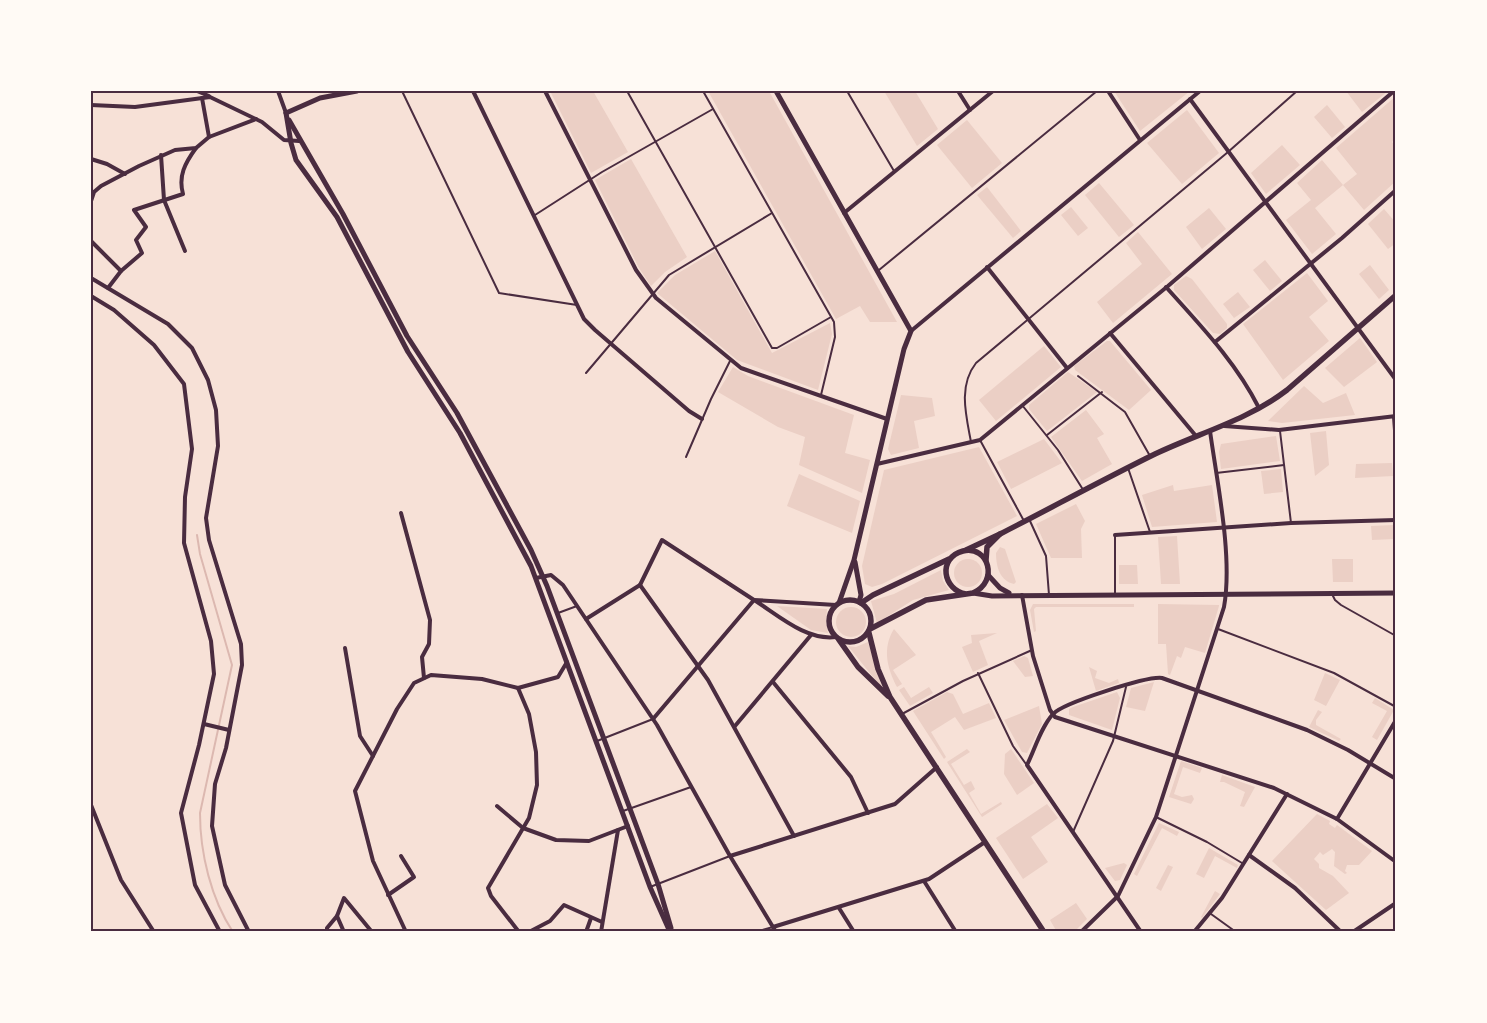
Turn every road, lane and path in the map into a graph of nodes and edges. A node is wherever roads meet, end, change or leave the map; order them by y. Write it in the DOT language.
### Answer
graph roads {
  1 [pos="197,91"];
  2 [pos="278,91"];
  3 [pos="357,91"];
  4 [pos="402,91"];
  5 [pos="473,91"];
  6 [pos="545,91"];
  7 [pos="627,91"];
  8 [pos="703,91"];
  9 [pos="776,91"];
  10 [pos="847,91"];
  11 [pos="958,91"];
  12 [pos="993,91"];
  13 [pos="1096,91"];
  14 [pos="1108,91"];
  15 [pos="1200,91"];
  16 [pos="1297,91"];
  17 [pos="1394,91"];
  18 [pos="210,97"];
  19 [pos="202,98"];
  20 [pos="1190,99"];
  21 [pos="91,105"];
  22 [pos="713,108"];
  23 [pos="970,110"];
  24 [pos="286,113"];
  25 [pos="256,119"];
  26 [pos="209,137"];
  27 [pos="1140,140"];
  28 [pos="290,141"];
  29 [pos="299,141"];
  30 [pos="655,141"];
  31 [pos="196,148"];
  32 [pos="1228,152"];
  33 [pos="161,155"];
  34 [pos="91,159"];
  35 [pos="894,172"];
  36 [pos="125,174"];
  37 [pos="590,180"];
  38 [pos="1396,190"];
  39 [pos="164,200"];
  40 [pos="335,200"];
  41 [pos="91,201"];
  42 [pos="1264,203"];
  43 [pos="329,205"];
  44 [pos="772,213"];
  45 [pos="844,213"];
  46 [pos="534,215"];
  47 [pos="91,241"];
  48 [pos="715,246"];
  49 [pos="185,250"];
  50 [pos="1310,264"];
  51 [pos="987,267"];
  52 [pos="121,271"];
  53 [pos="877,272"];
  54 [pos="91,278"];
  55 [pos="1166,287"];
  56 [pos="108,288"];
  57 [pos="651,293"];
  58 [pos="1396,295"];
  59 [pos="91,296"];
  60 [pos="578,305"];
  61 [pos="831,317"];
  62 [pos="1029,320"];
  63 [pos="1358,328"];
  64 [pos="911,331"];
  65 [pos="1110,333"];
  66 [pos="1215,342"];
  67 [pos="610,344"];
  68 [pos="731,361"];
  69 [pos="1067,368"];
  70 [pos="586,373"];
  71 [pos="1078,376"];
  72 [pos="1396,380"];
  73 [pos="1102,392"];
  74 [pos="820,397"];
  75 [pos="1022,405"];
  76 [pos="1259,408"];
  77 [pos="1395,416"];
  78 [pos="702,419"];
  79 [pos="888,419"];
  80 [pos="1222,426"];
  81 [pos="1210,430"];
  82 [pos="1280,430"];
  83 [pos="1046,436"];
  84 [pos="1196,436"];
  85 [pos="980,440"];
  86 [pos="971,442"];
  87 [pos="1151,456"];
  88 [pos="686,457"];
  89 [pos="1396,457"];
  90 [pos="877,464"];
  91 [pos="1284,464"];
  92 [pos="1128,468"];
  93 [pos="1216,473"];
  94 [pos="1083,491"];
  95 [pos="400,513"];
  96 [pos="1027,520"];
  97 [pos="1396,520"];
  98 [pos="1291,523"];
  99 [pos="1223,527"];
  100 [pos="1150,532"];
  101 [pos="1000,534"];
  102 [pos="1115,535"];
  103 [pos="964,551"];
  104 [pos="951,558"];
  105 [pos="854,560"];
  106 [pos="986,562"];
  107 [pos="988,575"];
  108 [pos="543,576"];
  109 [pos="536,578"];
  110 [pos="640,585"];
  111 [pos="1396,593"];
  112 [pos="969,594"];
  113 [pos="1015,594"];
  114 [pos="1022,594"];
  115 [pos="1332,594"];
  116 [pos="1048,595"];
  117 [pos="1115,595"];
  118 [pos="1226,595"];
  119 [pos="754,600"];
  120 [pos="860,602"];
  121 [pos="838,604"];
  122 [pos="577,606"];
  123 [pos="557,613"];
  124 [pos="586,619"];
  125 [pos="1218,629"];
  126 [pos="869,631"];
  127 [pos="811,635"];
  128 [pos="1396,636"];
  129 [pos="838,638"];
  130 [pos="345,648"];
  131 [pos="1032,650"];
  132 [pos="567,662"];
  133 [pos="699,667"];
  134 [pos="978,673"];
  135 [pos="424,678"];
  136 [pos="773,682"];
  137 [pos="1127,685"];
  138 [pos="518,688"];
  139 [pos="1198,690"];
  140 [pos="890,697"];
  141 [pos="1396,707"];
  142 [pos="902,714"];
  143 [pos="1052,714"];
  144 [pos="653,719"];
  145 [pos="1396,720"];
  146 [pos="205,724"];
  147 [pos="735,726"];
  148 [pos="229,730"];
  149 [pos="1115,736"];
  150 [pos="604,739"];
  151 [pos="596,742"];
  152 [pos="1177,755"];
  153 [pos="373,756"];
  154 [pos="1370,763"];
  155 [pos="1027,765"];
  156 [pos="937,767"];
  157 [pos="1396,779"];
  158 [pos="691,787"];
  159 [pos="1287,794"];
  160 [pos="91,805"];
  161 [pos="498,806"];
  162 [pos="630,809"];
  163 [pos="622,811"];
  164 [pos="868,813"];
  165 [pos="1156,817"];
  166 [pos="1337,820"];
  167 [pos="628,826"];
  168 [pos="523,828"];
  169 [pos="618,830"];
  170 [pos="1073,832"];
  171 [pos="794,836"];
  172 [pos="985,842"];
  173 [pos="1249,855"];
  174 [pos="400,856"];
  175 [pos="730,856"];
  176 [pos="1396,862"];
  177 [pos="1244,864"];
  178 [pos="924,881"];
  179 [pos="658,884"];
  180 [pos="650,887"];
  181 [pos="388,895"];
  182 [pos="1118,896"];
  183 [pos="1396,903"];
  184 [pos="838,908"];
  185 [pos="1211,914"];
  186 [pos="336,916"];
  187 [pos="591,918"];
  188 [pos="602,922"];
  189 [pos="773,927"];
  190 [pos="154,932"];
  191 [pos="220,932"];
  192 [pos="250,932"];
  193 [pos="327,932"];
  194 [pos="344,932"];
  195 [pos="372,932"];
  196 [pos="406,932"];
  197 [pos="519,932"];
  198 [pos="529,932"];
  199 [pos="586,932"];
  200 [pos="601,932"];
  201 [pos="671,932"];
  202 [pos="755,932"];
  203 [pos="776,932"];
  204 [pos="854,932"];
  205 [pos="956,932"];
  206 [pos="1044,932"];
  207 [pos="1081,932"];
  208 [pos="1141,932"];
  209 [pos="1194,932"];
  210 [pos="1236,932"];
  211 [pos="1341,932"];
  212 [pos="1353,932"];
  1 -- 18 [label="street"];
  2 -- 24 [label="street"];
  3 -- 24 [label="street"];
  4 -- 60 [label="lane"];
  5 -- 46 [label="street"];
  6 -- 37 [label="street"];
  7 -- 30 [label="lane"];
  8 -- 22 [label="lane"];
  9 -- 45 [label="street"];
  10 -- 35 [label="lane"];
  11 -- 23 [label="street"];
  12 -- 23 [label="street"];
  13 -- 53 [label="lane"];
  14 -- 27 [label="street"];
  15 -- 20 [label="street"];
  16 -- 32 [label="lane"];
  17 -- 42 [label="street"];
  18 -- 19 [label="street"];
  18 -- 25 [label="street"];
  19 -- 21 [label="street"];
  19 -- 26 [label="street"];
  20 -- 27 [label="street"];
  20 -- 32 [label="street"];
  22 -- 30 [label="lane"];
  22 -- 44 [label="lane"];
  23 -- 35 [label="street"];
  24 -- 28 [label="street"];
  24 -- 29 [label="street"];
  25 -- 26 [label="street"];
  25 -- 28 [label="street"];
  26 -- 31 [label="street"];
  27 -- 51 [label="street"];
  28 -- 29 [label="street"];
  28 -- 43 [label="street"];
  29 -- 40 [label="street"];
  30 -- 37 [label="lane"];
  30 -- 48 [label="lane"];
  31 -- 33 [label="street"];
  31 -- 39 [label="street"];
  32 -- 42 [label="street"];
  32 -- 62 [label="lane"];
  33 -- 36 [label="street"];
  33 -- 39 [label="street"];
  34 -- 36 [label="street"];
  35 -- 45 [label="street"];
  36 -- 41 [label="street"];
  37 -- 46 [label="lane"];
  37 -- 57 [label="street"];
  38 -- 50 [label="street"];
  39 -- 49 [label="street"];
  39 -- 52 [label="street"];
  40 -- 43 [label="street"];
  40 -- 108 [label="street"];
  42 -- 50 [label="street"];
  42 -- 55 [label="street"];
  43 -- 109 [label="street"];
  44 -- 48 [label="lane"];
  44 -- 61 [label="lane"];
  45 -- 53 [label="street"];
  46 -- 60 [label="street"];
  47 -- 52 [label="street"];
  48 -- 57 [label="lane"];
  48 -- 61 [label="lane"];
  50 -- 63 [label="street"];
  50 -- 66 [label="street"];
  51 -- 62 [label="street"];
  51 -- 64 [label="street"];
  52 -- 56 [label="street"];
  53 -- 64 [label="street"];
  54 -- 56 [label="street"];
  55 -- 65 [label="street"];
  55 -- 66 [label="street"];
  56 -- 148 [label="street"];
  57 -- 67 [label="lane"];
  57 -- 68 [label="street"];
  58 -- 63 [label="main road"];
  59 -- 146 [label="street"];
  60 -- 67 [label="street"];
  61 -- 74 [label="lane"];
  62 -- 69 [label="street"];
  62 -- 86 [label="lane"];
  63 -- 72 [label="street"];
  63 -- 76 [label="main road"];
  64 -- 79 [label="street"];
  65 -- 69 [label="street"];
  65 -- 84 [label="street"];
  66 -- 76 [label="street"];
  67 -- 70 [label="lane"];
  67 -- 78 [label="street"];
  68 -- 74 [label="street"];
  68 -- 78 [label="lane"];
  69 -- 75 [label="street"];
  71 -- 73 [label="lane"];
  73 -- 83 [label="lane"];
  73 -- 87 [label="lane"];
  74 -- 79 [label="street"];
  75 -- 83 [label="lane"];
  75 -- 85 [label="street"];
  76 -- 80 [label="main road"];
  77 -- 82 [label="street"];
  77 -- 89 [label="lane"];
  78 -- 88 [label="lane"];
  79 -- 90 [label="street"];
  80 -- 81 [label="main road"];
  80 -- 82 [label="street"];
  81 -- 84 [label="main road"];
  81 -- 93 [label="street"];
  82 -- 91 [label="lane"];
  83 -- 94 [label="lane"];
  84 -- 87 [label="main road"];
  85 -- 86 [label="street"];
  85 -- 96 [label="lane"];
  86 -- 90 [label="street"];
  87 -- 92 [label="main road"];
  90 -- 105 [label="street"];
  91 -- 93 [label="lane"];
  91 -- 98 [label="lane"];
  92 -- 94 [label="main road"];
  92 -- 100 [label="lane"];
  93 -- 99 [label="street"];
  94 -- 96 [label="main road"];
  95 -- 135 [label="street"];
  96 -- 101 [label="main road"];
  96 -- 116 [label="lane"];
  97 -- 98 [label="street"];
  98 -- 99 [label="street"];
  99 -- 100 [label="street"];
  99 -- 118 [label="street"];
  100 -- 102 [label="street"];
  101 -- 103 [label="main road"];
  101 -- 106 [label="main road"];
  102 -- 117 [label="lane"];
  103 -- 104 [label="main road"];
  103 -- 106 [label="main road"];
  104 -- 112 [label="main road"];
  104 -- 120 [label="main road"];
  105 -- 120 [label="street"];
  105 -- 121 [label="street"];
  106 -- 107 [label="main road"];
  107 -- 112 [label="main road"];
  107 -- 113 [label="street"];
  108 -- 109 [label="street"];
  108 -- 122 [label="street"];
  108 -- 123 [label="street"];
  109 -- 132 [label="street"];
  110 -- 119 [label="street"];
  110 -- 124 [label="street"];
  110 -- 133 [label="street"];
  111 -- 115 [label="street"];
  112 -- 113 [label="street"];
  112 -- 126 [label="main road"];
  113 -- 114 [label="street"];
  114 -- 116 [label="street"];
  114 -- 131 [label="street"];
  115 -- 118 [label="street"];
  115 -- 128 [label="lane"];
  116 -- 117 [label="street"];
  117 -- 118 [label="street"];
  118 -- 125 [label="street"];
  119 -- 121 [label="street"];
  119 -- 127 [label="street"];
  119 -- 133 [label="street"];
  120 -- 121 [label="main road"];
  120 -- 126 [label="main road"];
  121 -- 129 [label="main road"];
  122 -- 123 [label="lane"];
  122 -- 124 [label="street"];
  123 -- 150 [label="street"];
  124 -- 144 [label="street"];
  125 -- 139 [label="street"];
  125 -- 141 [label="lane"];
  126 -- 129 [label="main road"];
  126 -- 140 [label="main road"];
  127 -- 129 [label="street"];
  127 -- 136 [label="street"];
  129 -- 140 [label="main road"];
  130 -- 153 [label="street"];
  131 -- 134 [label="lane"];
  131 -- 143 [label="street"];
  132 -- 138 [label="street"];
  132 -- 151 [label="street"];
  133 -- 144 [label="street"];
  133 -- 147 [label="street"];
  134 -- 142 [label="lane"];
  134 -- 155 [label="lane"];
  135 -- 138 [label="street"];
  135 -- 153 [label="street"];
  136 -- 147 [label="street"];
  136 -- 164 [label="street"];
  137 -- 139 [label="street"];
  137 -- 143 [label="street"];
  137 -- 149 [label="lane"];
  138 -- 168 [label="street"];
  139 -- 152 [label="street"];
  139 -- 154 [label="street"];
  140 -- 142 [label="main road"];
  142 -- 156 [label="main road"];
  143 -- 149 [label="street"];
  143 -- 155 [label="street"];
  144 -- 150 [label="lane"];
  144 -- 158 [label="street"];
  145 -- 154 [label="street"];
  146 -- 148 [label="street"];
  146 -- 191 [label="street"];
  147 -- 171 [label="street"];
  148 -- 192 [label="street"];
  149 -- 152 [label="street"];
  149 -- 170 [label="lane"];
  150 -- 151 [label="lane"];
  150 -- 162 [label="street"];
  151 -- 163 [label="street"];
  152 -- 159 [label="street"];
  152 -- 165 [label="street"];
  153 -- 181 [label="street"];
  154 -- 157 [label="street"];
  154 -- 166 [label="street"];
  155 -- 170 [label="street"];
  156 -- 164 [label="street"];
  156 -- 172 [label="main road"];
  158 -- 162 [label="lane"];
  158 -- 175 [label="street"];
  159 -- 166 [label="street"];
  159 -- 173 [label="street"];
  160 -- 190 [label="street"];
  161 -- 168 [label="street"];
  162 -- 163 [label="lane"];
  162 -- 179 [label="street"];
  163 -- 167 [label="street"];
  164 -- 171 [label="street"];
  165 -- 177 [label="lane"];
  165 -- 182 [label="street"];
  166 -- 176 [label="street"];
  167 -- 169 [label="street"];
  167 -- 180 [label="street"];
  168 -- 169 [label="street"];
  168 -- 197 [label="street"];
  169 -- 188 [label="street"];
  170 -- 182 [label="street"];
  171 -- 175 [label="street"];
  172 -- 178 [label="street"];
  172 -- 206 [label="main road"];
  173 -- 177 [label="street"];
  173 -- 211 [label="street"];
  174 -- 181 [label="street"];
  175 -- 179 [label="lane"];
  175 -- 189 [label="street"];
  177 -- 185 [label="street"];
  178 -- 184 [label="street"];
  178 -- 205 [label="street"];
  179 -- 180 [label="lane"];
  179 -- 201 [label="street"];
  180 -- 201 [label="street"];
  181 -- 196 [label="street"];
  182 -- 207 [label="street"];
  182 -- 208 [label="street"];
  183 -- 212 [label="street"];
  184 -- 189 [label="street"];
  184 -- 204 [label="street"];
  185 -- 209 [label="street"];
  185 -- 210 [label="lane"];
  186 -- 193 [label="street"];
  186 -- 194 [label="street"];
  186 -- 195 [label="street"];
  187 -- 188 [label="street"];
  187 -- 198 [label="street"];
  187 -- 199 [label="street"];
  188 -- 200 [label="street"];
  189 -- 202 [label="lane"];
  189 -- 203 [label="street"];
}
